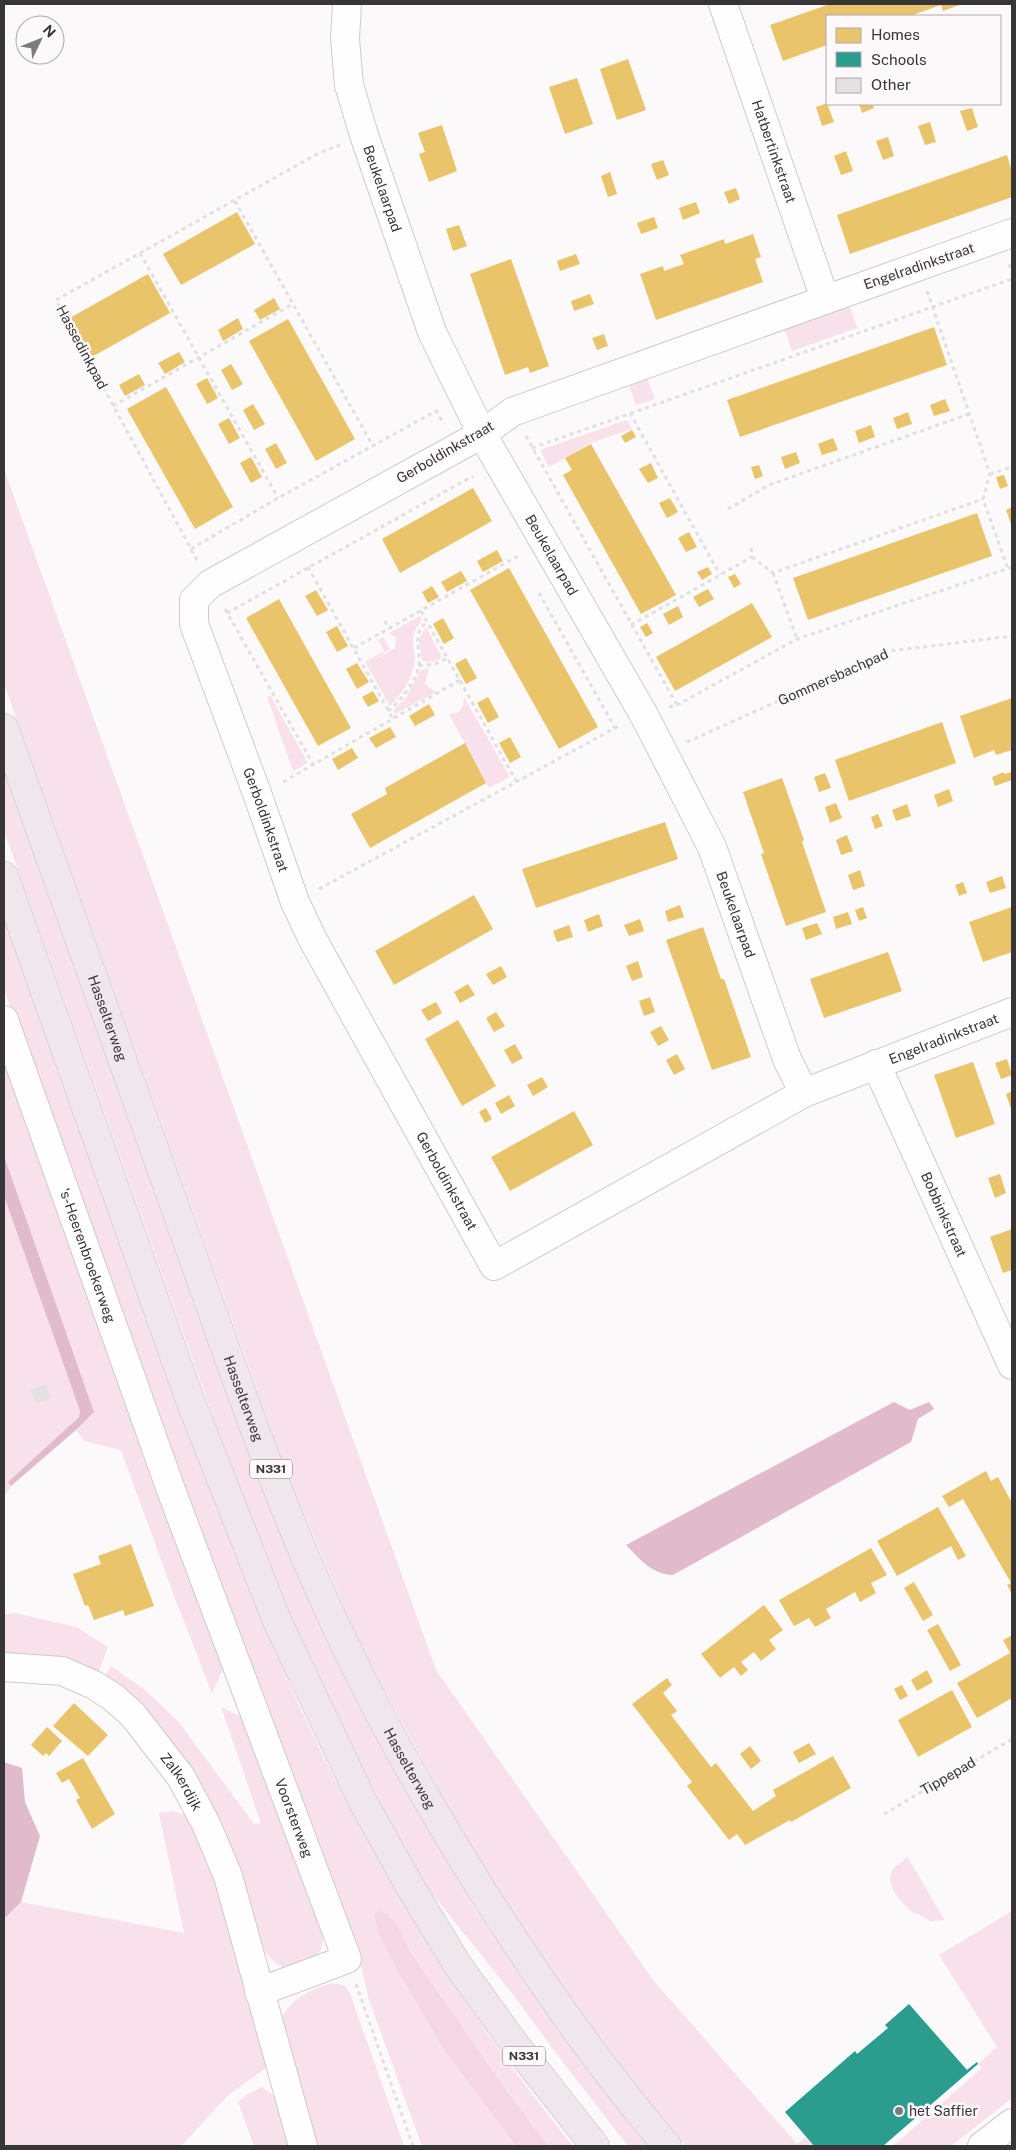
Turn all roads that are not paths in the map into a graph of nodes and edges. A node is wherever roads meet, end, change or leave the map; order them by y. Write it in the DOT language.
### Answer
graph roads {
  1 [pos="347,4"];
  2 [pos="723,4"];
  3 [pos="1012,233"];
  4 [pos="825,299"];
  5 [pos="482,434"];
  6 [pos="4,728"];
  7 [pos="4,876"];
  8 [pos="1012,1012"];
  9 [pos="4,1020"];
  10 [pos="876,1064"];
  11 [pos="804,1093"];
  12 [pos="1012,1365"];
  13 [pos="171,1490"];
  14 [pos="4,1667"];
  15 [pos="259,1992"];
  16 [pos="1012,2122"];
  17 [pos="303,2146"];
  18 [pos="595,2146"];
  19 [pos="667,2146"];
  20 [pos="982,2146"];
  1 -- 5 [label="street, Beukelaarpad"];
  2 -- 4 [label="street, Hatbertinkstraat"];
  3 -- 4 [label="street, Engelradinkstraat"];
  4 -- 5 [label="street, Gerboldinkstraat"];
  5 -- 11 [label="street, Beukelaarpad"];
  5 -- 11 [label="street, Gerboldinkstraat"];
  6 -- 19 [label="main road, Hasselterweg / N331"];
  7 -- 18 [label="main road, N331"];
  8 -- 10 [label="street, Engelradinkstraat"];
  9 -- 13 [label="street, 's-Heerenbroekerweg"];
  10 -- 11 [label="street, Gerboldinkstraat"];
  10 -- 12 [label="street, Bobbinkstraat"];
  13 -- 15 [label="street, Voorsterweg"];
  14 -- 15 [label="street, Zalkerdijk"];
  15 -- 17 [label="street, Zalkerdijk"];
  16 -- 20 [label="street"];
}
